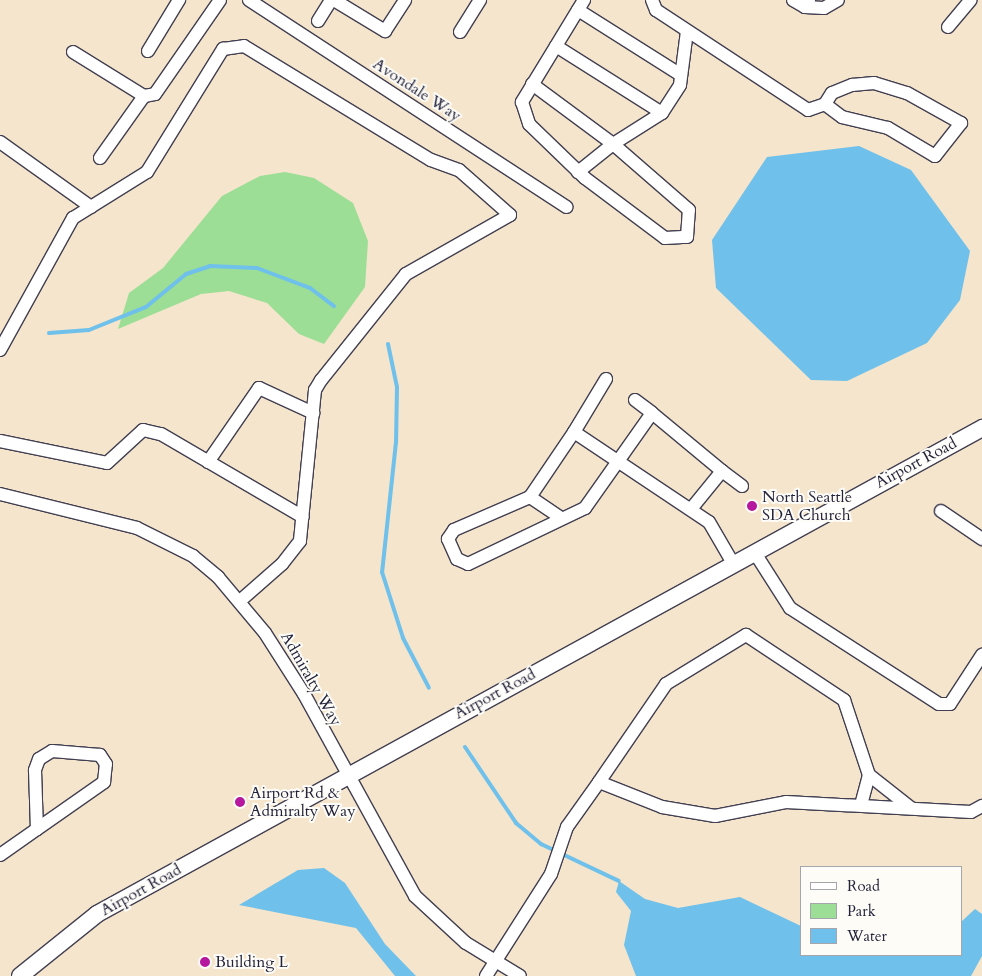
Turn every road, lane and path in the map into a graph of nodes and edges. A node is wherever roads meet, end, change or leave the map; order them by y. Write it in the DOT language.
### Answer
graph roads {
  1 [pos="179,0"];
  2 [pos="220,0"];
  3 [pos="250,0"];
  4 [pos="332,0"];
  5 [pos="405,0"];
  6 [pos="480,0"];
  7 [pos="652,0"];
  8 [pos="793,0"];
  9 [pos="838,0"];
  10 [pos="971,0"];
  11 [pos="807,3"];
  12 [pos="354,5"];
  13 [pos="581,5"];
  14 [pos="318,21"];
  15 [pos="948,28"];
  16 [pos="687,31"];
  17 [pos="460,32"];
  18 [pos="556,46"];
  19 [pos="148,51"];
  20 [pos="73,52"];
  21 [pos="681,74"];
  22 [pos="532,84"];
  23 [pos="144,96"];
  24 [pos="825,104"];
  25 [pos="662,113"];
  26 [pos="0,142"];
  27 [pos="613,144"];
  28 [pos="100,158"];
  29 [pos="578,172"];
  30 [pos="91,207"];
  31 [pos="566,207"];
  32 [pos="0,350"];
  33 [pos="606,378"];
  34 [pos="635,400"];
  35 [pos="312,413"];
  36 [pos="652,413"];
  37 [pos="982,428"];
  38 [pos="574,432"];
  39 [pos="0,441"];
  40 [pos="618,461"];
  41 [pos="208,462"];
  42 [pos="722,471"];
  43 [pos="742,486"];
  44 [pos="0,494"];
  45 [pos="530,497"];
  46 [pos="691,509"];
  47 [pos="942,511"];
  48 [pos="303,517"];
  49 [pos="560,517"];
  50 [pos="982,539"];
  51 [pos="755,553"];
  52 [pos="734,564"];
  53 [pos="241,600"];
  54 [pos="982,655"];
  55 [pos="346,774"];
  56 [pos="869,775"];
  57 [pos="599,782"];
  58 [pos="861,806"];
  59 [pos="982,806"];
  60 [pos="911,808"];
  61 [pos="37,829"];
  62 [pos="0,855"];
  63 [pos="496,963"];
  64 [pos="20,976"];
  65 [pos="486,976"];
  66 [pos="520,976"];
  1 -- 19 [label="street"];
  2 -- 23 [label="street"];
  3 -- 31 [label="street, Avondale Way"];
  4 -- 12 [label="street"];
  4 -- 14 [label="street"];
  5 -- 12 [label="street"];
  6 -- 17 [label="street"];
  7 -- 16 [label="street"];
  8 -- 11 [label="street"];
  9 -- 11 [label="street"];
  10 -- 15 [label="street"];
  13 -- 18 [label="street"];
  13 -- 21 [label="street"];
  16 -- 21 [label="street"];
  16 -- 24 [label="street"];
  18 -- 22 [label="street"];
  18 -- 25 [label="street"];
  20 -- 23 [label="street"];
  21 -- 25 [label="street"];
  22 -- 27 [label="street"];
  22 -- 29 [label="street"];
  23 -- 28 [label="street"];
  24 -- 24 [label="street"];
  25 -- 27 [label="street"];
  26 -- 30 [label="street"];
  27 -- 29 [label="street"];
  27 -- 29 [label="street"];
  30 -- 32 [label="street"];
  30 -- 35 [label="street"];
  33 -- 38 [label="street"];
  34 -- 36 [label="street"];
  35 -- 41 [label="street"];
  35 -- 48 [label="street"];
  36 -- 40 [label="street"];
  36 -- 42 [label="street"];
  37 -- 51 [label="main road, Airport Road"];
  38 -- 40 [label="street"];
  38 -- 45 [label="street"];
  39 -- 41 [label="street"];
  40 -- 46 [label="street"];
  40 -- 49 [label="street"];
  41 -- 48 [label="street"];
  42 -- 43 [label="street"];
  42 -- 46 [label="street"];
  44 -- 53 [label="street, Admiralty Way"];
  45 -- 49 [label="street"];
  45 -- 49 [label="street"];
  46 -- 52 [label="street"];
  47 -- 50 [label="street"];
  48 -- 53 [label="street"];
  51 -- 52 [label="main road, Airport Road"];
  51 -- 54 [label="street"];
  52 -- 55 [label="main road, Airport Road"];
  53 -- 55 [label="street, Admiralty Way"];
  55 -- 63 [label="street, Admiralty Way"];
  55 -- 64 [label="main road, Airport Road"];
  56 -- 57 [label="street"];
  56 -- 58 [label="street"];
  56 -- 60 [label="street"];
  57 -- 58 [label="street"];
  57 -- 63 [label="street"];
  58 -- 60 [label="street"];
  59 -- 60 [label="street"];
  61 -- 61 [label="street"];
  61 -- 62 [label="street"];
  63 -- 65 [label="street"];
  63 -- 66 [label="street, Admiralty Way"];
}
